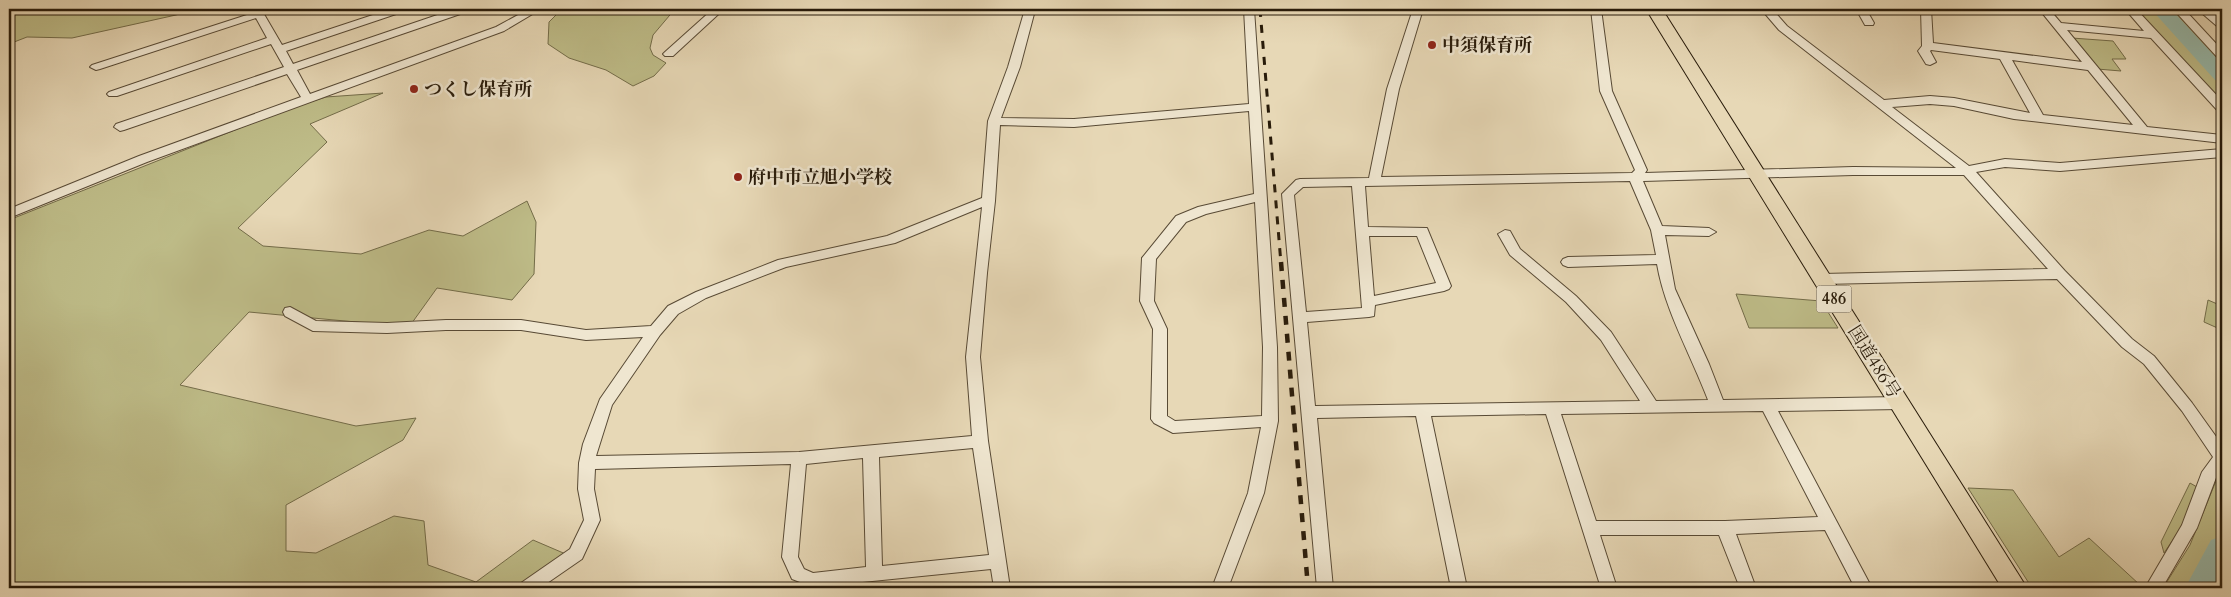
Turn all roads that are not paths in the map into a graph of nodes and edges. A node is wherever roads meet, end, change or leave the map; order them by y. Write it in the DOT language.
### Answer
graph roads {
  1 [pos="401,9"];
  2 [pos="465,9"];
  3 [pos="536,9"];
  4 [pos="719,9"];
  5 [pos="1156,9"];
  6 [pos="1249,9"];
  7 [pos="1418,9"];
  8 [pos="1596,9"];
  9 [pos="1654,9"];
  10 [pos="1766,9"];
  11 [pos="1862,9"];
  12 [pos="1926,9"];
  13 [pos="2044,9"];
  14 [pos="2130,9"];
  15 [pos="2178,9"];
  16 [pos="2202,9"];
  17 [pos="1030,10"];
  18 [pos="257,11"];
  19 [pos="384,11"];
  20 [pos="1869,23"];
  21 [pos="2222,25"];
  22 [pos="2058,26"];
  23 [pos="397,32"];
  24 [pos="2156,35"];
  25 [pos="276,45"];
  26 [pos="1928,46"];
  27 [pos="669,54"];
  28 [pos="2004,56"];
  29 [pos="2222,56"];
  30 [pos="1930,62"];
  31 [pos="96,67"];
  32 [pos="2091,67"];
  33 [pos="290,69"];
  34 [pos="113,94"];
  35 [pos="307,98"];
  36 [pos="1880,104"];
  37 [pos="1254,107"];
  38 [pos="2222,108"];
  39 [pos="2039,118"];
  40 [pos="994,122"];
  41 [pos="120,126"];
  42 [pos="2143,129"];
  43 [pos="2222,139"];
  44 [pos="2222,153"];
  45 [pos="1967,170"];
  46 [pos="1758,175"];
  47 [pos="1636,177"];
  48 [pos="1358,183"];
  49 [pos="1374,183"];
  50 [pos="1260,197"];
  51 [pos="989,201"];
  52 [pos="9,214"];
  53 [pos="1658,230"];
  54 [pos="1362,232"];
  55 [pos="1709,232"];
  56 [pos="1505,234"];
  57 [pos="1663,259"];
  58 [pos="1568,262"];
  59 [pos="2060,274"];
  60 [pos="1822,279"];
  61 [pos="1368,302"];
  62 [pos="290,312"];
  63 [pos="1300,318"];
  64 [pos="655,331"];
  65 [pos="1900,403"];
  66 [pos="1767,405"];
  67 [pos="1718,406"];
  68 [pos="1652,407"];
  69 [pos="1552,408"];
  70 [pos="1422,410"];
  71 [pos="1309,412"];
  72 [pos="1270,421"];
  73 [pos="980,441"];
  74 [pos="871,451"];
  75 [pos="2222,457"];
  76 [pos="799,458"];
  77 [pos="587,463"];
  78 [pos="1830,523"];
  79 [pos="1590,528"];
  80 [pos="1725,528"];
  81 [pos="998,561"];
  82 [pos="874,573"];
  83 [pos="527,588"];
  84 [pos="1002,588"];
  85 [pos="1220,588"];
  86 [pos="1325,588"];
  87 [pos="1459,588"];
  88 [pos="1609,588"];
  89 [pos="1748,588"];
  90 [pos="1864,588"];
  91 [pos="2015,588"];
  92 [pos="2152,588"];
  1 -- 19 [label="street"];
  2 -- 23 [label="street"];
  3 -- 35 [label="street"];
  4 -- 27 [label="street"];
  5 -- 17 [label="street"];
  6 -- 37 [label="street"];
  7 -- 49 [label="street"];
  8 -- 47 [label="street"];
  9 -- 46 [label="highway, 国道486号 / 486"];
  10 -- 36 [label="street"];
  11 -- 20 [label="street"];
  12 -- 26 [label="street"];
  13 -- 22 [label="street"];
  14 -- 24 [label="street"];
  15 -- 29 [label="street"];
  16 -- 21 [label="street"];
  17 -- 40 [label="street"];
  18 -- 25 [label="street"];
  18 -- 31 [label="street"];
  19 -- 23 [label="street"];
  19 -- 25 [label="street"];
  22 -- 24 [label="street"];
  22 -- 32 [label="street"];
  23 -- 33 [label="street"];
  24 -- 38 [label="street"];
  25 -- 33 [label="street"];
  25 -- 34 [label="street"];
  26 -- 28 [label="street"];
  26 -- 30 [label="street"];
  28 -- 32 [label="street"];
  28 -- 39 [label="street"];
  32 -- 42 [label="street"];
  33 -- 35 [label="street"];
  33 -- 41 [label="street"];
  35 -- 52 [label="street"];
  36 -- 39 [label="street"];
  36 -- 45 [label="street"];
  37 -- 40 [label="street"];
  37 -- 50 [label="street"];
  39 -- 42 [label="street"];
  40 -- 51 [label="street"];
  42 -- 43 [label="street"];
  44 -- 45 [label="street"];
  45 -- 46 [label="street"];
  45 -- 59 [label="street"];
  46 -- 47 [label="street"];
  46 -- 60 [label="highway, 国道486号 / 486"];
  47 -- 49 [label="street"];
  47 -- 53 [label="street"];
  48 -- 49 [label="street"];
  48 -- 54 [label="street"];
  48 -- 63 [label="street"];
  50 -- 72 [label="street"];
  50 -- 72 [label="street"];
  51 -- 64 [label="street"];
  51 -- 73 [label="street"];
  53 -- 55 [label="street"];
  53 -- 57 [label="street"];
  54 -- 61 [label="street"];
  54 -- 61 [label="street"];
  56 -- 68 [label="street"];
  57 -- 58 [label="street"];
  57 -- 67 [label="street"];
  59 -- 60 [label="street"];
  59 -- 75 [label="street"];
  60 -- 65 [label="highway, 国道486号 / 486"];
  61 -- 63 [label="street"];
  62 -- 64 [label="street"];
  63 -- 71 [label="street"];
  64 -- 77 [label="street"];
  65 -- 66 [label="street"];
  65 -- 91 [label="highway, 国道486号 / 486"];
  66 -- 67 [label="street"];
  66 -- 78 [label="street"];
  67 -- 68 [label="street"];
  68 -- 69 [label="street"];
  69 -- 70 [label="street"];
  69 -- 79 [label="street"];
  70 -- 71 [label="street"];
  70 -- 87 [label="street"];
  71 -- 86 [label="street"];
  72 -- 85 [label="street"];
  73 -- 74 [label="street"];
  73 -- 81 [label="street"];
  74 -- 76 [label="street"];
  74 -- 82 [label="street"];
  75 -- 92 [label="street"];
  76 -- 77 [label="street"];
  76 -- 82 [label="street"];
  77 -- 83 [label="street"];
  78 -- 80 [label="street"];
  78 -- 90 [label="street"];
  79 -- 80 [label="street"];
  79 -- 88 [label="street"];
  80 -- 89 [label="street"];
  81 -- 82 [label="street"];
  81 -- 84 [label="street"];
}
